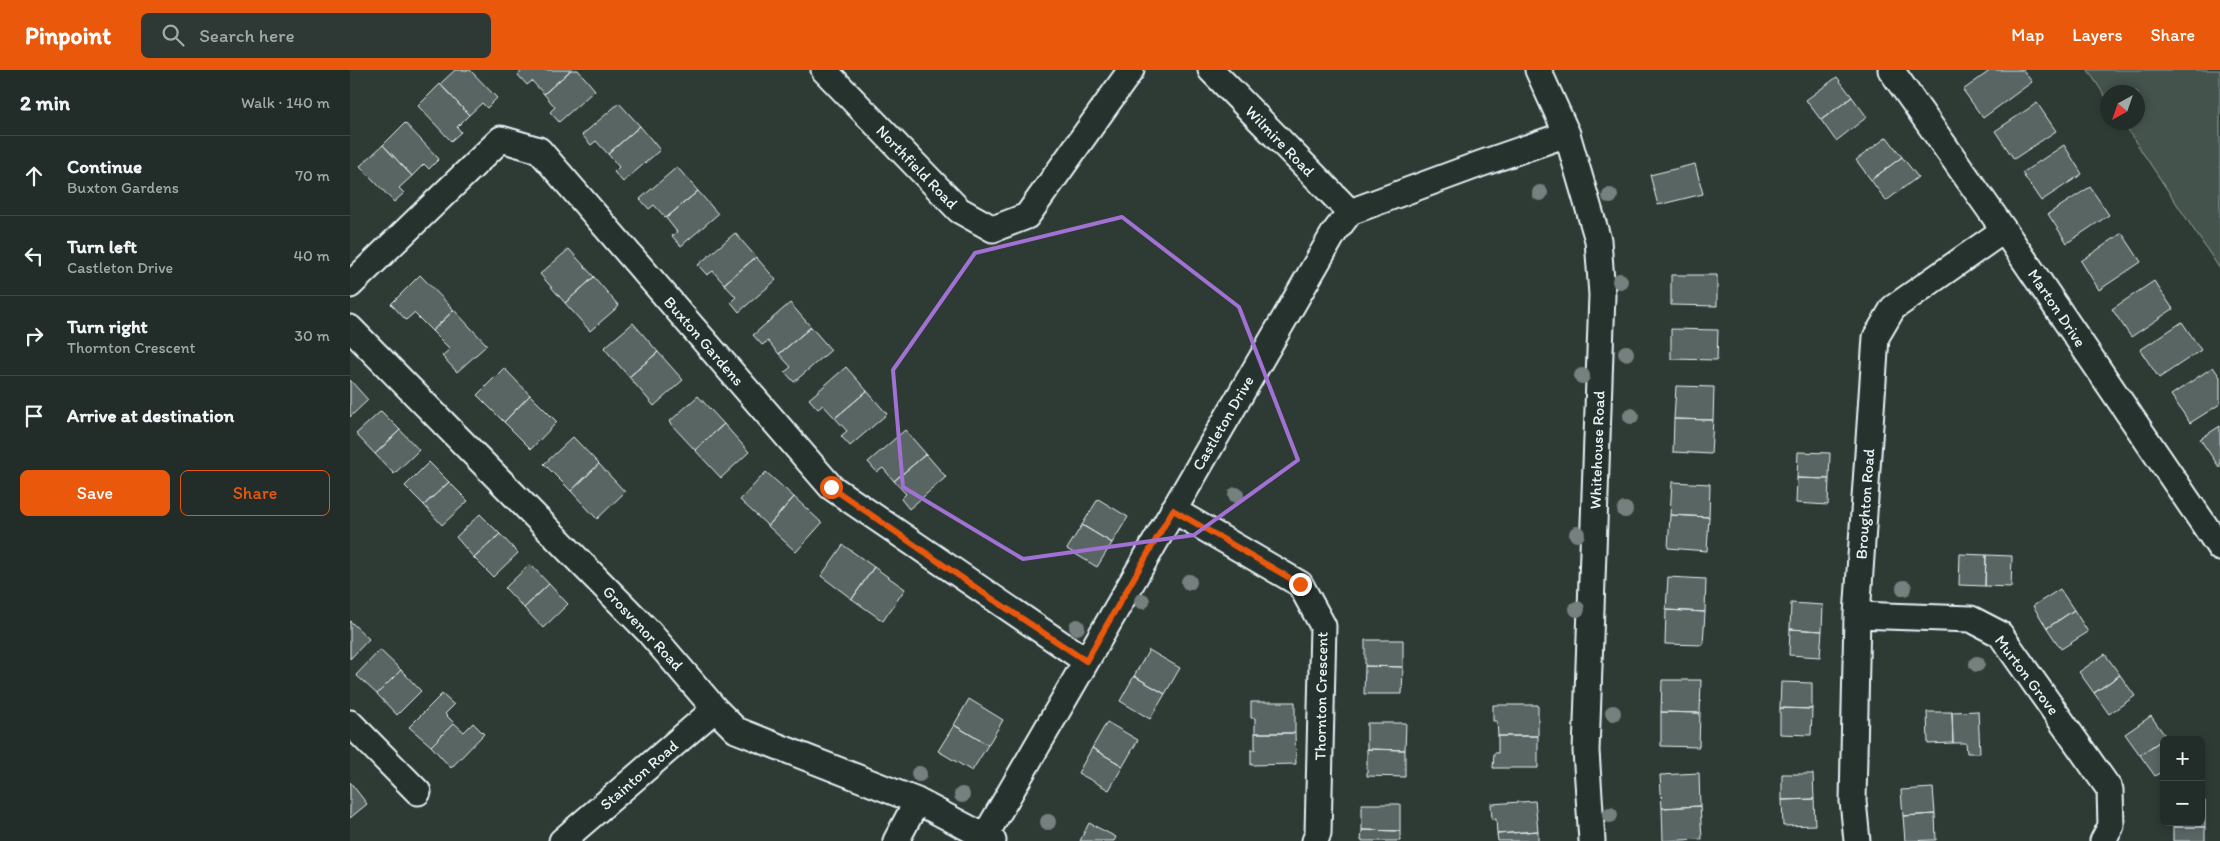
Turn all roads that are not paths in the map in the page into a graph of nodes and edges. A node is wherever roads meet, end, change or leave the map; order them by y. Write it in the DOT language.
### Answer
graph roads {
  1 [pos="824,70"];
  2 [pos="1131,70"];
  3 [pos="1211,70"];
  4 [pos="1538,70"];
  5 [pos="1891,70"];
  6 [pos="1567,134"];
  7 [pos="1350,212"];
  8 [pos="2004,230"];
  9 [pos="350,285"];
  10 [pos="350,328"];
  11 [pos="1173,510"];
  12 [pos="2220,548"];
  13 [pos="1857,615"];
  14 [pos="1086,661"];
  15 [pos="715,709"];
  16 [pos="350,723"];
  17 [pos="418,792"];
  18 [pos="917,801"];
  19 [pos="989,839"];
  20 [pos="562,841"];
  21 [pos="896,841"];
  22 [pos="1315,841"];
  23 [pos="1592,841"];
  24 [pos="1857,841"];
  25 [pos="2103,841"];
  1 -- 2 [label="street, Northfield Road"];
  3 -- 7 [label="street, Wilmire Road"];
  4 -- 6 [label="street, Whitehouse Road"];
  5 -- 8 [label="street, Marton Drive"];
  6 -- 7 [label="street"];
  6 -- 23 [label="street, Whitehouse Road"];
  7 -- 11 [label="street, Castleton Drive"];
  8 -- 12 [label="street, Marton Drive"];
  8 -- 13 [label="street, Broughton Road"];
  9 -- 14 [label="street, Buxton Gardens"];
  10 -- 15 [label="street, Grosvenor Road"];
  11 -- 14 [label="street, Castleton Drive"];
  11 -- 22 [label="street, Thornton Crescent"];
  13 -- 24 [label="street, Broughton Road"];
  13 -- 25 [label="street, Murton Grove"];
  14 -- 19 [label="street, Castleton Drive"];
  15 -- 18 [label="street, Grosvenor Road"];
  15 -- 20 [label="street, Stainton Road"];
  16 -- 17 [label="street"];
  18 -- 19 [label="street, Grosvenor Road"];
  18 -- 21 [label="street"];
}
